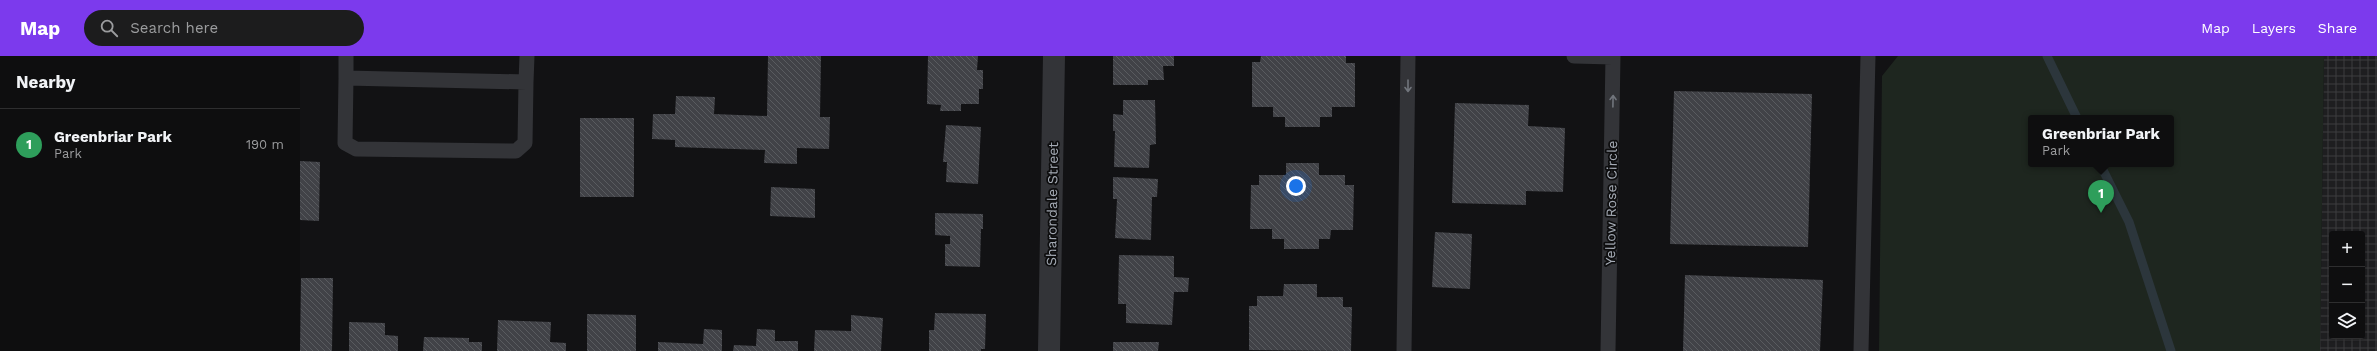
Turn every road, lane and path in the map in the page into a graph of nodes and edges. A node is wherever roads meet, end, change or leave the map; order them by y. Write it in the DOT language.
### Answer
graph roads {
  1 [pos="346,56"];
  2 [pos="527,56"];
  3 [pos="1054,56"];
  4 [pos="1408,56"];
  5 [pos="1574,56"];
  6 [pos="1868,56"];
  7 [pos="1613,57"];
  8 [pos="346,78"];
  9 [pos="526,82"];
  10 [pos="1049,351"];
  11 [pos="1404,351"];
  12 [pos="1608,351"];
  13 [pos="1861,351"];
  1 -- 8 [label="lane"];
  2 -- 9 [label="lane"];
  3 -- 10 [label="street, Sharondale Street"];
  4 -- 11 [label="lane, one-way"];
  5 -- 7 [label="lane"];
  6 -- 13 [label="lane"];
  12 -- 7 [label="lane, Yellow Rose Circle, one-way"];
  8 -- 9 [label="lane"];
  8 -- 9 [label="lane"];
}
